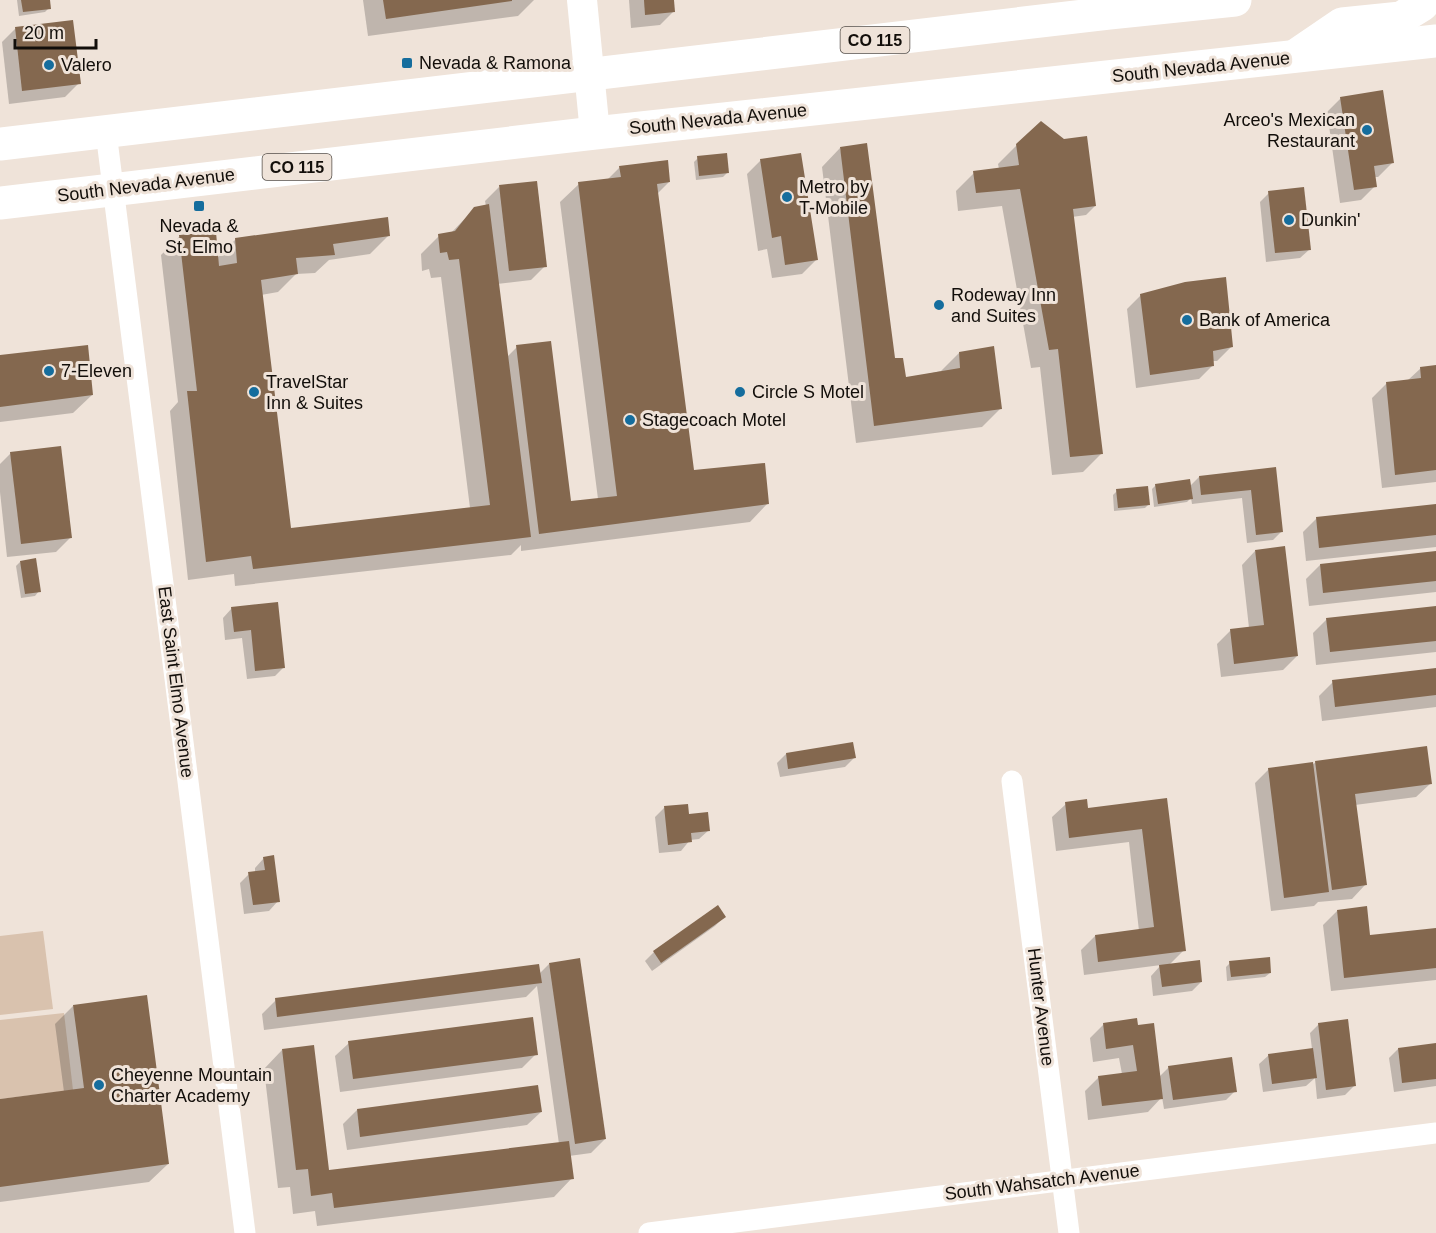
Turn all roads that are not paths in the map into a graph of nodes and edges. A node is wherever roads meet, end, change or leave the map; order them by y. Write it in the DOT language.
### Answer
graph roads {
  1 [pos="582,0"];
  2 [pos="1235,0"];
  3 [pos="1426,0"];
  4 [pos="1436,41"];
  5 [pos="1294,57"];
  6 [pos="590,74"];
  7 [pos="106,132"];
  8 [pos="595,133"];
  9 [pos="0,144"];
  10 [pos="114,189"];
  11 [pos="0,203"];
  12 [pos="1012,781"];
  13 [pos="1436,1133"];
  14 [pos="1063,1179"];
  15 [pos="245,1233"];
  16 [pos="649,1233"];
  17 [pos="1069,1233"];
  1 -- 6 [label="main road"];
  2 -- 6 [label="highway, CO 115"];
  3 -- 5 [label="highway"];
  4 -- 5 [label="highway, South Nevada Avenue / CO 115"];
  5 -- 8 [label="highway, South Nevada Avenue / CO 115"];
  6 -- 7 [label="highway, CO 115"];
  6 -- 8 [label="main road"];
  7 -- 9 [label="highway, CO 115"];
  7 -- 10 [label="street, East Saint Elmo Avenue"];
  8 -- 10 [label="highway, South Nevada Avenue / CO 115"];
  10 -- 11 [label="highway, South Nevada Avenue / CO 115"];
  10 -- 15 [label="street, East Saint Elmo Avenue"];
  12 -- 14 [label="street, Hunter Avenue"];
  13 -- 14 [label="street, South Wahsatch Avenue"];
  14 -- 16 [label="street, South Wahsatch Avenue"];
  14 -- 17 [label="street, Hunter Avenue"];
}
